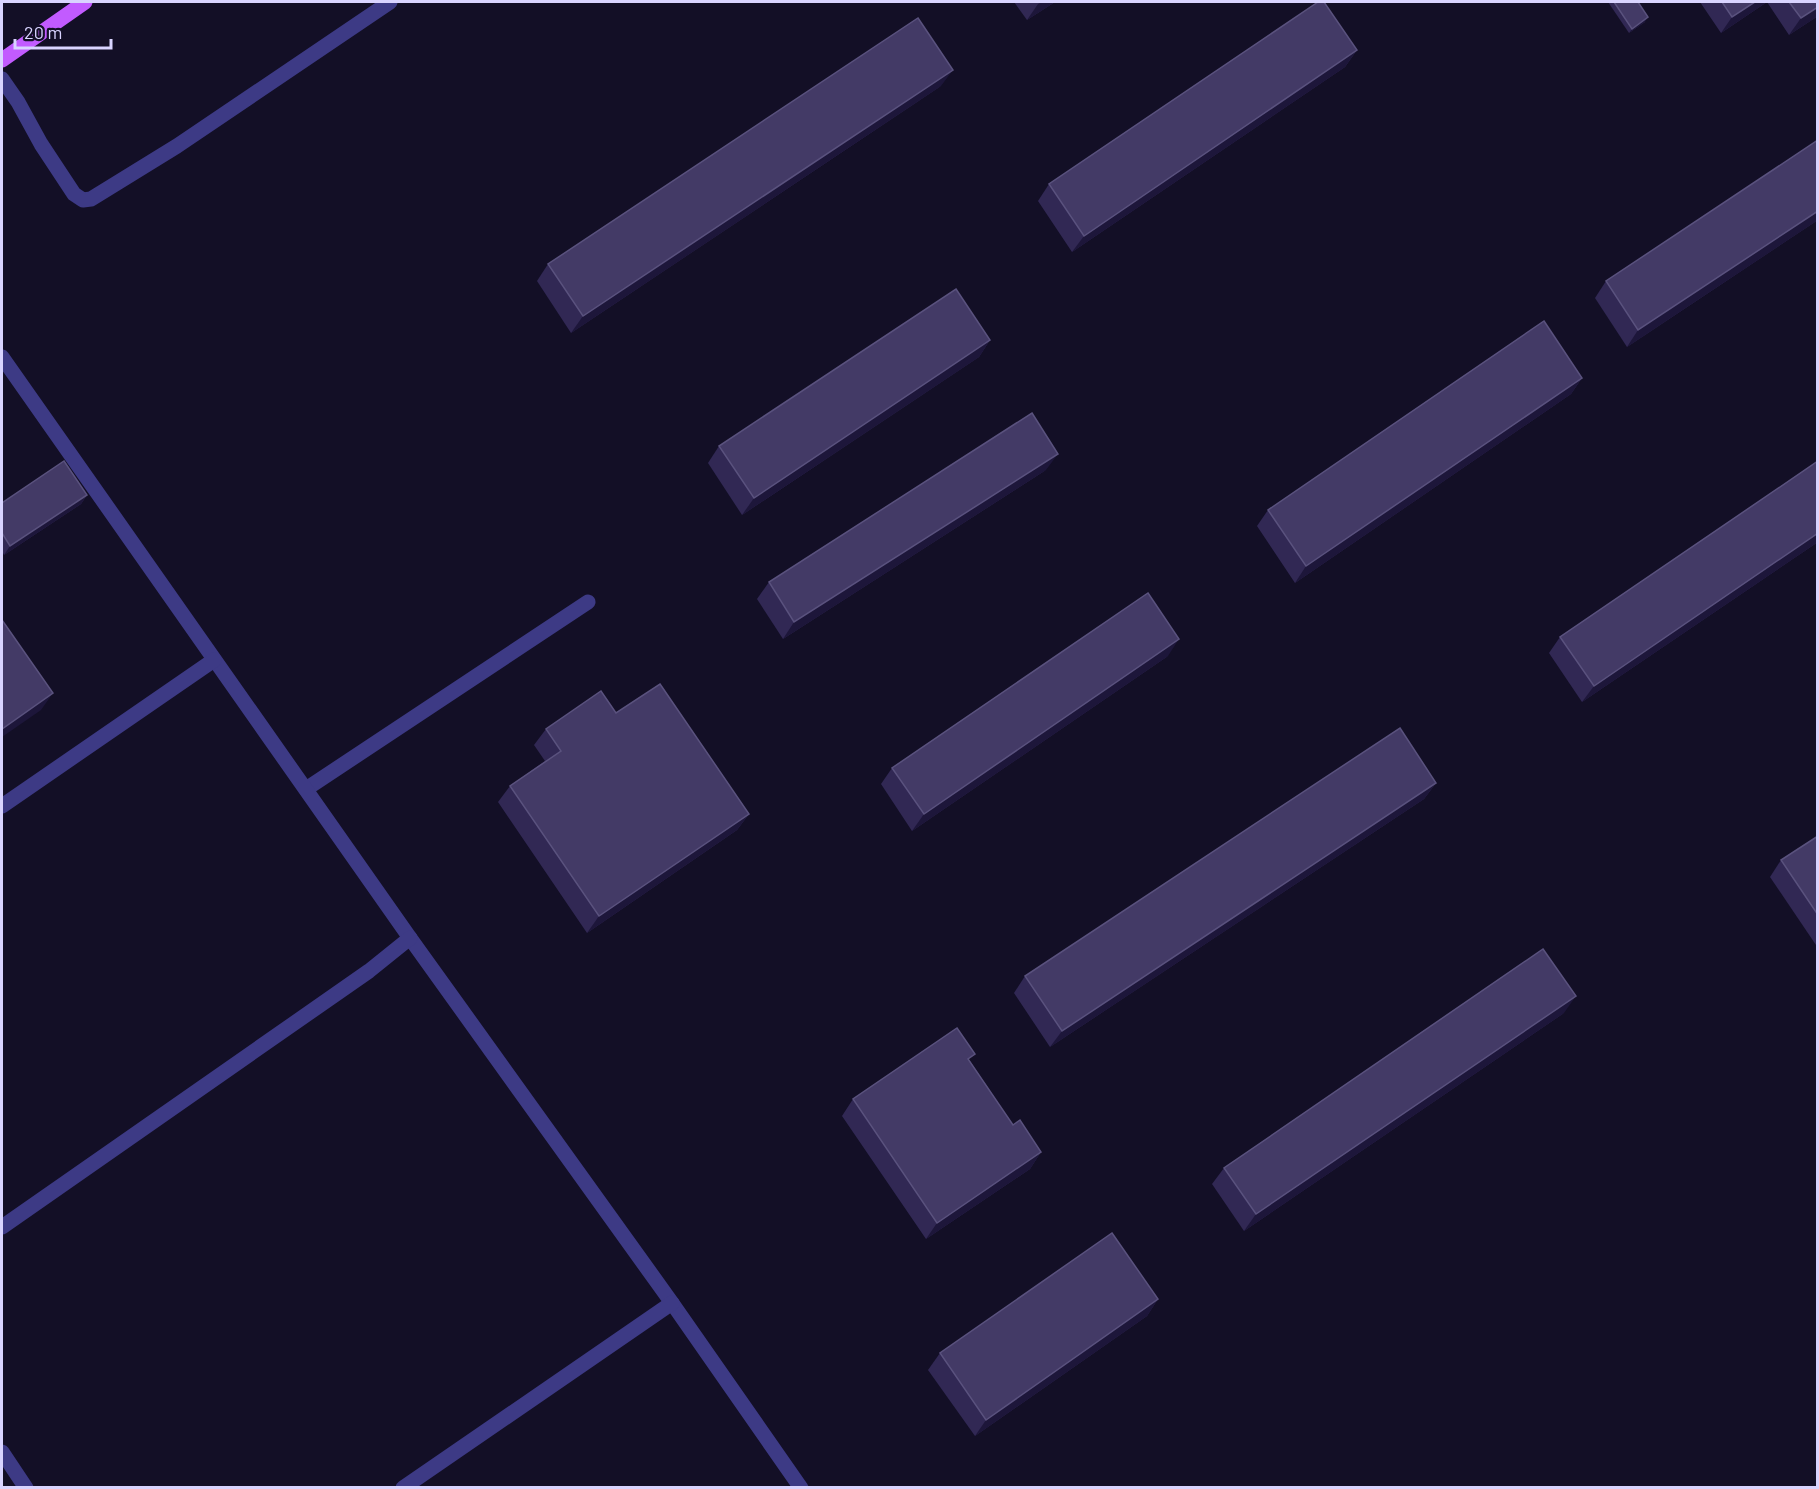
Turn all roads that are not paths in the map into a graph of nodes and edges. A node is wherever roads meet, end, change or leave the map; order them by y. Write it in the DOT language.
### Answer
graph roads {
  1 [pos="85,2"];
  2 [pos="390,2"];
  3 [pos="2,60"];
  4 [pos="2,79"];
  5 [pos="2,357"];
  6 [pos="588,602"];
  7 [pos="214,660"];
  8 [pos="306,789"];
  9 [pos="2,806"];
  10 [pos="410,938"];
  11 [pos="2,1227"];
  12 [pos="672,1303"];
  13 [pos="2,1452"];
  14 [pos="26,1488"];
  15 [pos="403,1488"];
  16 [pos="801,1488"];
  1 -- 3 [label="main road"];
  2 -- 4 [label="street"];
  5 -- 7 [label="street"];
  6 -- 8 [label="street"];
  7 -- 8 [label="street"];
  7 -- 9 [label="street"];
  8 -- 10 [label="street"];
  10 -- 11 [label="street"];
  10 -- 12 [label="street"];
  12 -- 15 [label="street"];
  12 -- 16 [label="street"];
  13 -- 14 [label="street"];
}
